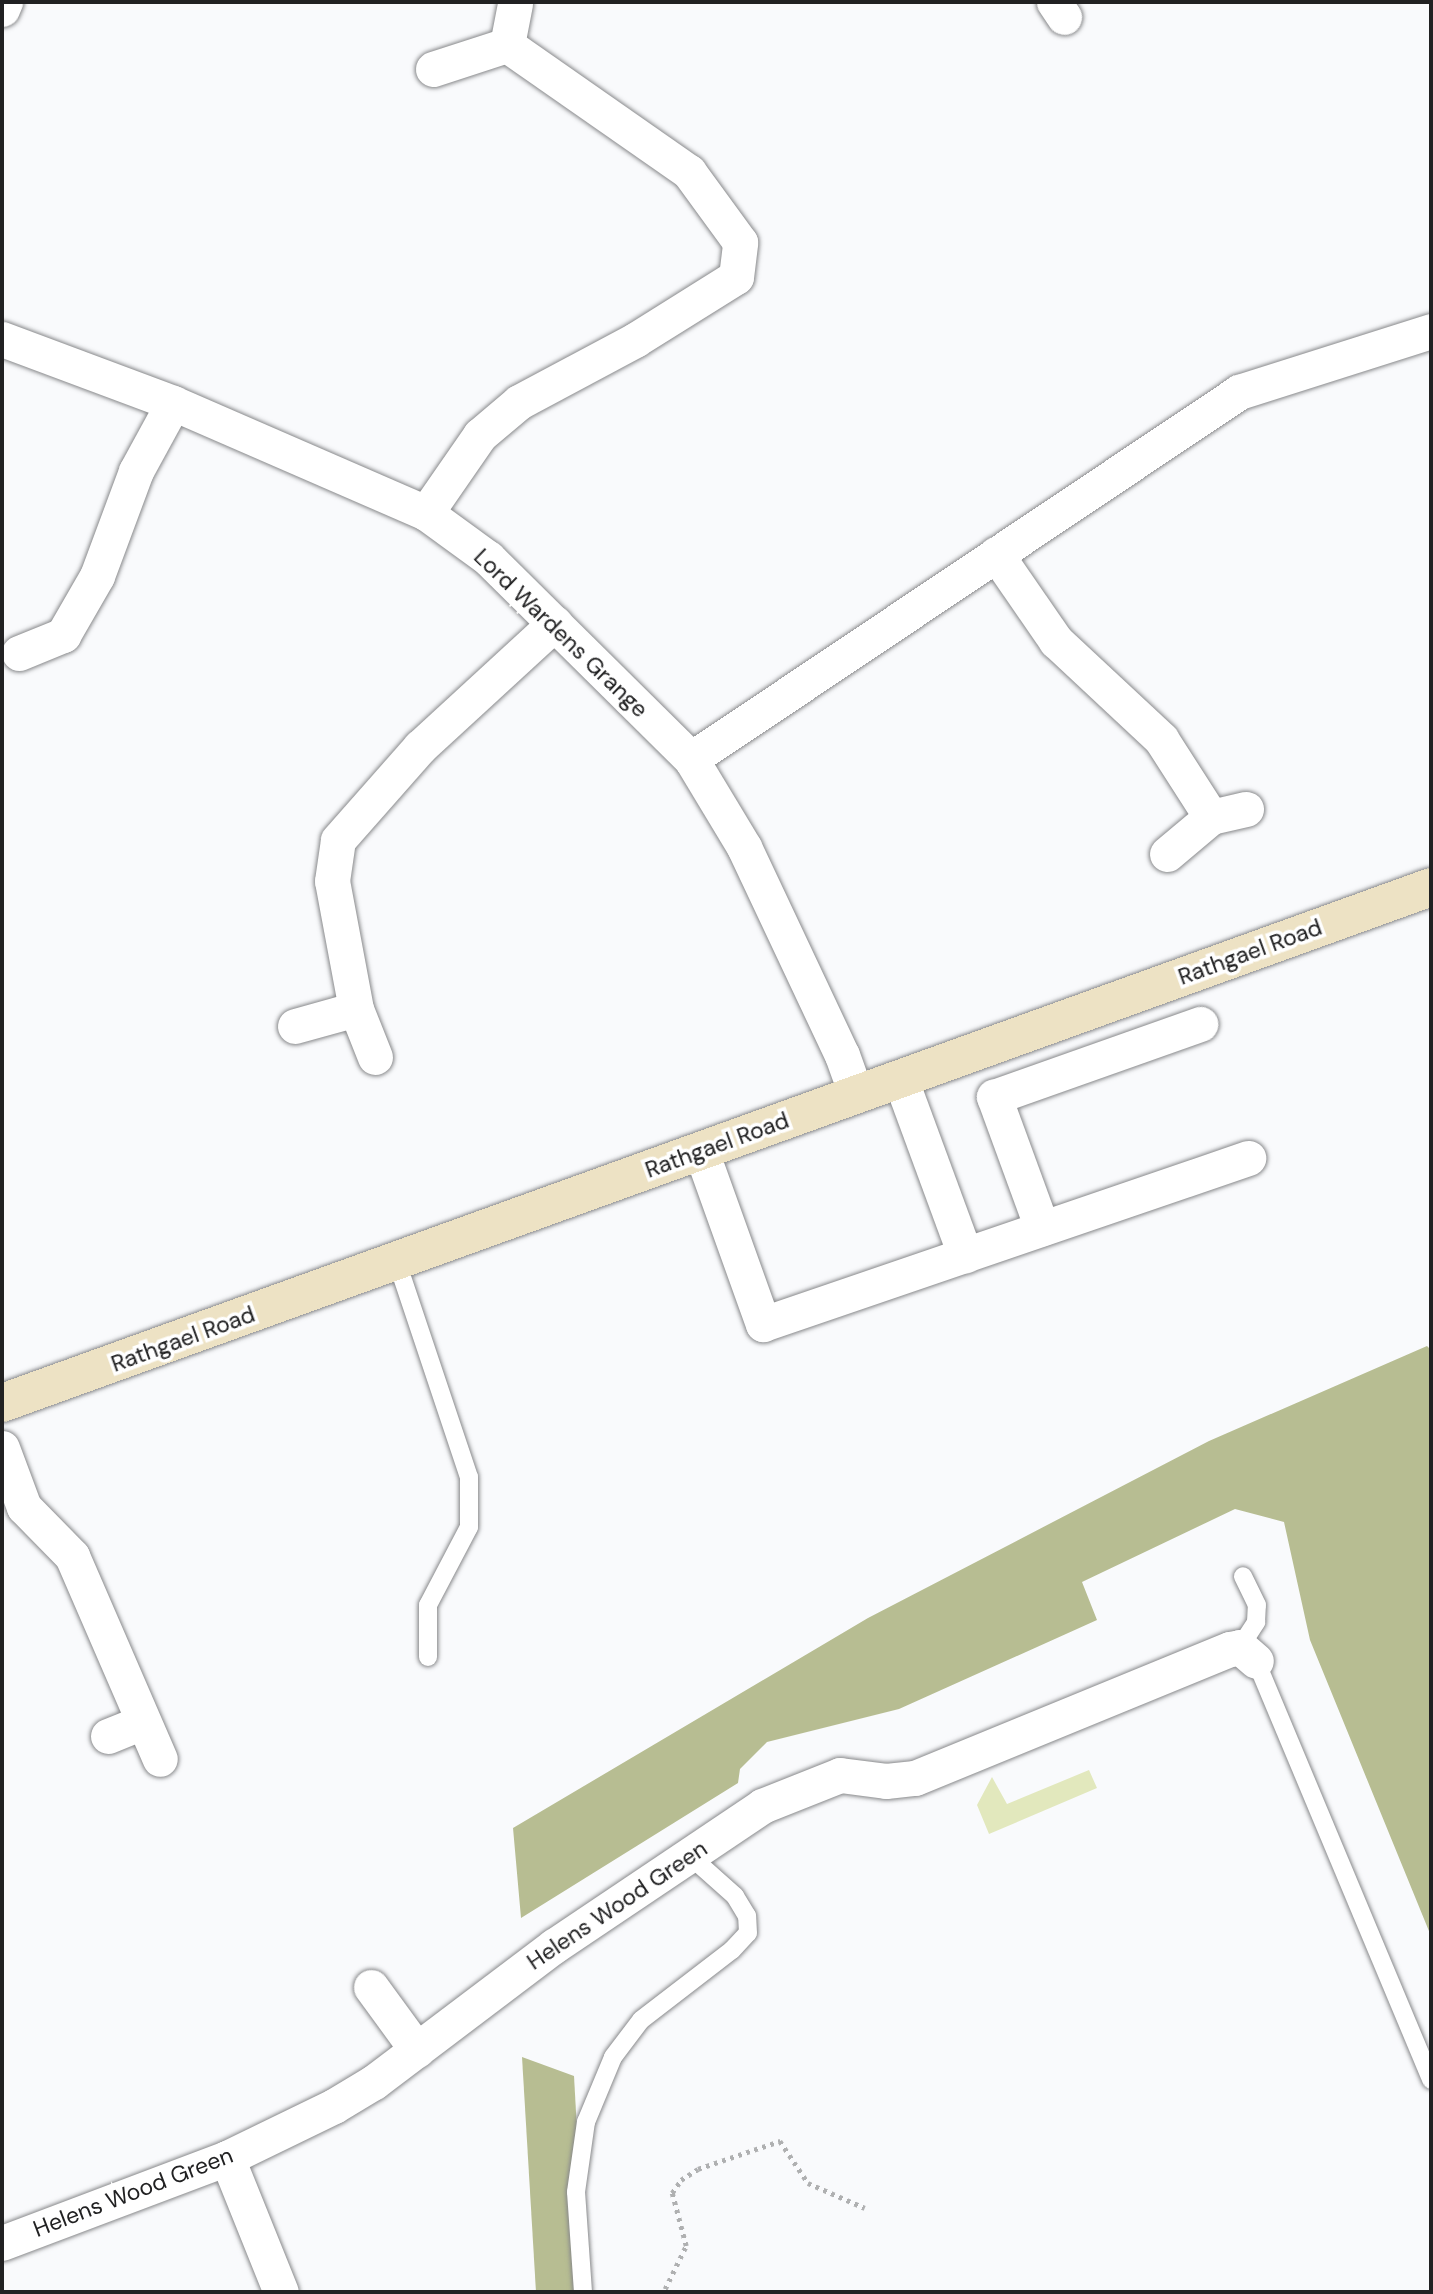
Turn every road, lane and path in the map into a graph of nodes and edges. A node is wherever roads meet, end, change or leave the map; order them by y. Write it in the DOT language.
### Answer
graph roads {
  1 [pos="5,2"];
  2 [pos="515,4"];
  3 [pos="2,9"];
  4 [pos="507,45"];
  5 [pos="433,69"];
  6 [pos="1431,331"];
  7 [pos="2,339"];
  8 [pos="173,403"];
  9 [pos="426,513"];
  10 [pos="996,554"];
  11 [pos="555,623"];
  12 [pos="19,653"];
  13 [pos="691,759"];
  14 [pos="1247,809"];
  15 [pos="1211,817"];
  16 [pos="1167,854"];
  17 [pos="1431,887"];
  18 [pos="356,1009"];
  19 [pos="1200,1024"];
  20 [pos="295,1026"];
  21 [pos="375,1057"];
  22 [pos="900,1077"];
  23 [pos="856,1094"];
  24 [pos="701,1151"];
  25 [pos="1248,1158"];
  26 [pos="1042,1228"];
  27 [pos="965,1255"];
  28 [pos="397,1262"];
  29 [pos="2,1403"];
  30 [pos="2,1448"];
  31 [pos="1243,1576"];
  32 [pos="1248,1654"];
  33 [pos="428,1657"];
  34 [pos="142,1722"];
  35 [pos="108,1736"];
  36 [pos="160,1759"];
  37 [pos="689,1855"];
  38 [pos="371,1987"];
  39 [pos="417,2050"];
  40 [pos="1431,2080"];
  41 [pos="227,2158"];
  42 [pos="865,2208"];
  43 [pos="2,2241"];
  44 [pos="665,2289"];
  45 [pos="281,2292"];
  46 [pos="583,2292"];
  1 -- 3 [label="street"];
  2 -- 4 [label="street"];
  4 -- 5 [label="street"];
  4 -- 9 [label="street"];
  6 -- 10 [label="street"];
  7 -- 8 [label="street, Lord Wardens Grange"];
  8 -- 9 [label="street, Lord Wardens Grange"];
  8 -- 12 [label="street"];
  9 -- 11 [label="street, Lord Wardens Grange"];
  10 -- 13 [label="street"];
  10 -- 15 [label="street"];
  11 -- 13 [label="street, Lord Wardens Grange"];
  11 -- 18 [label="street"];
  13 -- 23 [label="street, Lord Wardens Grange"];
  14 -- 15 [label="street"];
  15 -- 16 [label="street"];
  17 -- 22 [label="street, Rathgael Road"];
  18 -- 20 [label="street"];
  18 -- 21 [label="street"];
  19 -- 26 [label="street"];
  22 -- 23 [label="street, Rathgael Road"];
  22 -- 27 [label="street"];
  23 -- 24 [label="street, Rathgael Road"];
  24 -- 27 [label="street"];
  24 -- 28 [label="street, Rathgael Road"];
  25 -- 26 [label="street"];
  26 -- 27 [label="street"];
  28 -- 29 [label="street, Rathgael Road"];
  28 -- 33 [label="lane"];
  30 -- 34 [label="street"];
  31 -- 32 [label="lane"];
  32 -- 37 [label="street, Helens Wood Green"];
  32 -- 40 [label="lane"];
  34 -- 35 [label="street"];
  34 -- 36 [label="street"];
  37 -- 39 [label="street, Helens Wood Green"];
  37 -- 46 [label="lane"];
  38 -- 39 [label="street"];
  39 -- 41 [label="street, Helens Wood Green"];
  41 -- 43 [label="street, Helens Wood Green"];
  41 -- 45 [label="street"];
  42 -- 44 [label="path"];
}
